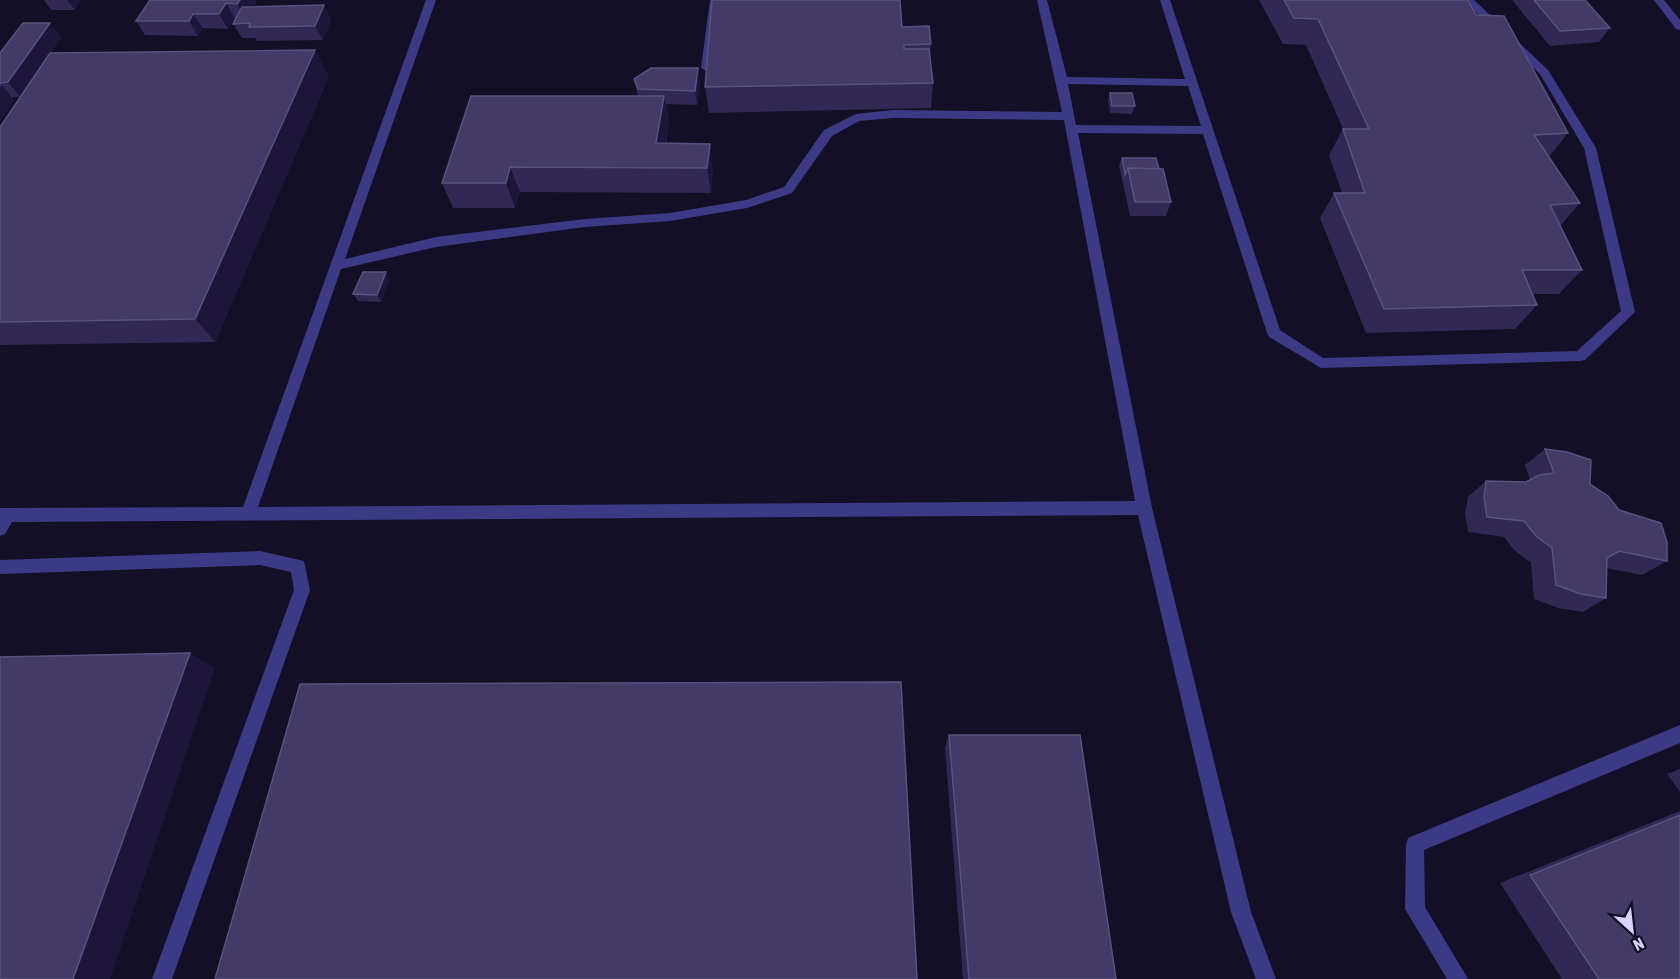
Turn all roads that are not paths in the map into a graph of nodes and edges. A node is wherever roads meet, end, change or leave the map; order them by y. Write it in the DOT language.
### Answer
graph roads {
  1 [pos="431,0"];
  2 [pos="715,0"];
  3 [pos="1042,0"];
  4 [pos="1165,0"];
  5 [pos="1468,0"];
  6 [pos="1659,0"];
  7 [pos="1680,27"];
  8 [pos="706,68"];
  9 [pos="1062,80"];
  10 [pos="1192,83"];
  11 [pos="1070,122"];
  12 [pos="1207,130"];
  13 [pos="336,266"];
  14 [pos="1144,508"];
  15 [pos="248,513"];
  16 [pos="4,515"];
  17 [pos="0,529"];
  18 [pos="0,567"];
  19 [pos="1680,734"];
  20 [pos="162,979"];
  21 [pos="1266,979"];
  22 [pos="1458,979"];
  1 -- 13 [label="street"];
  2 -- 8 [label="street"];
  3 -- 9 [label="street"];
  4 -- 10 [label="street"];
  5 -- 12 [label="street"];
  6 -- 7 [label="street"];
  9 -- 10 [label="street"];
  9 -- 11 [label="street"];
  10 -- 12 [label="street"];
  11 -- 12 [label="street"];
  11 -- 13 [label="street"];
  11 -- 14 [label="street"];
  13 -- 15 [label="street"];
  14 -- 15 [label="street"];
  14 -- 21 [label="street"];
  15 -- 16 [label="street"];
  16 -- 17 [label="street"];
  18 -- 20 [label="street"];
  19 -- 22 [label="street"];
}
